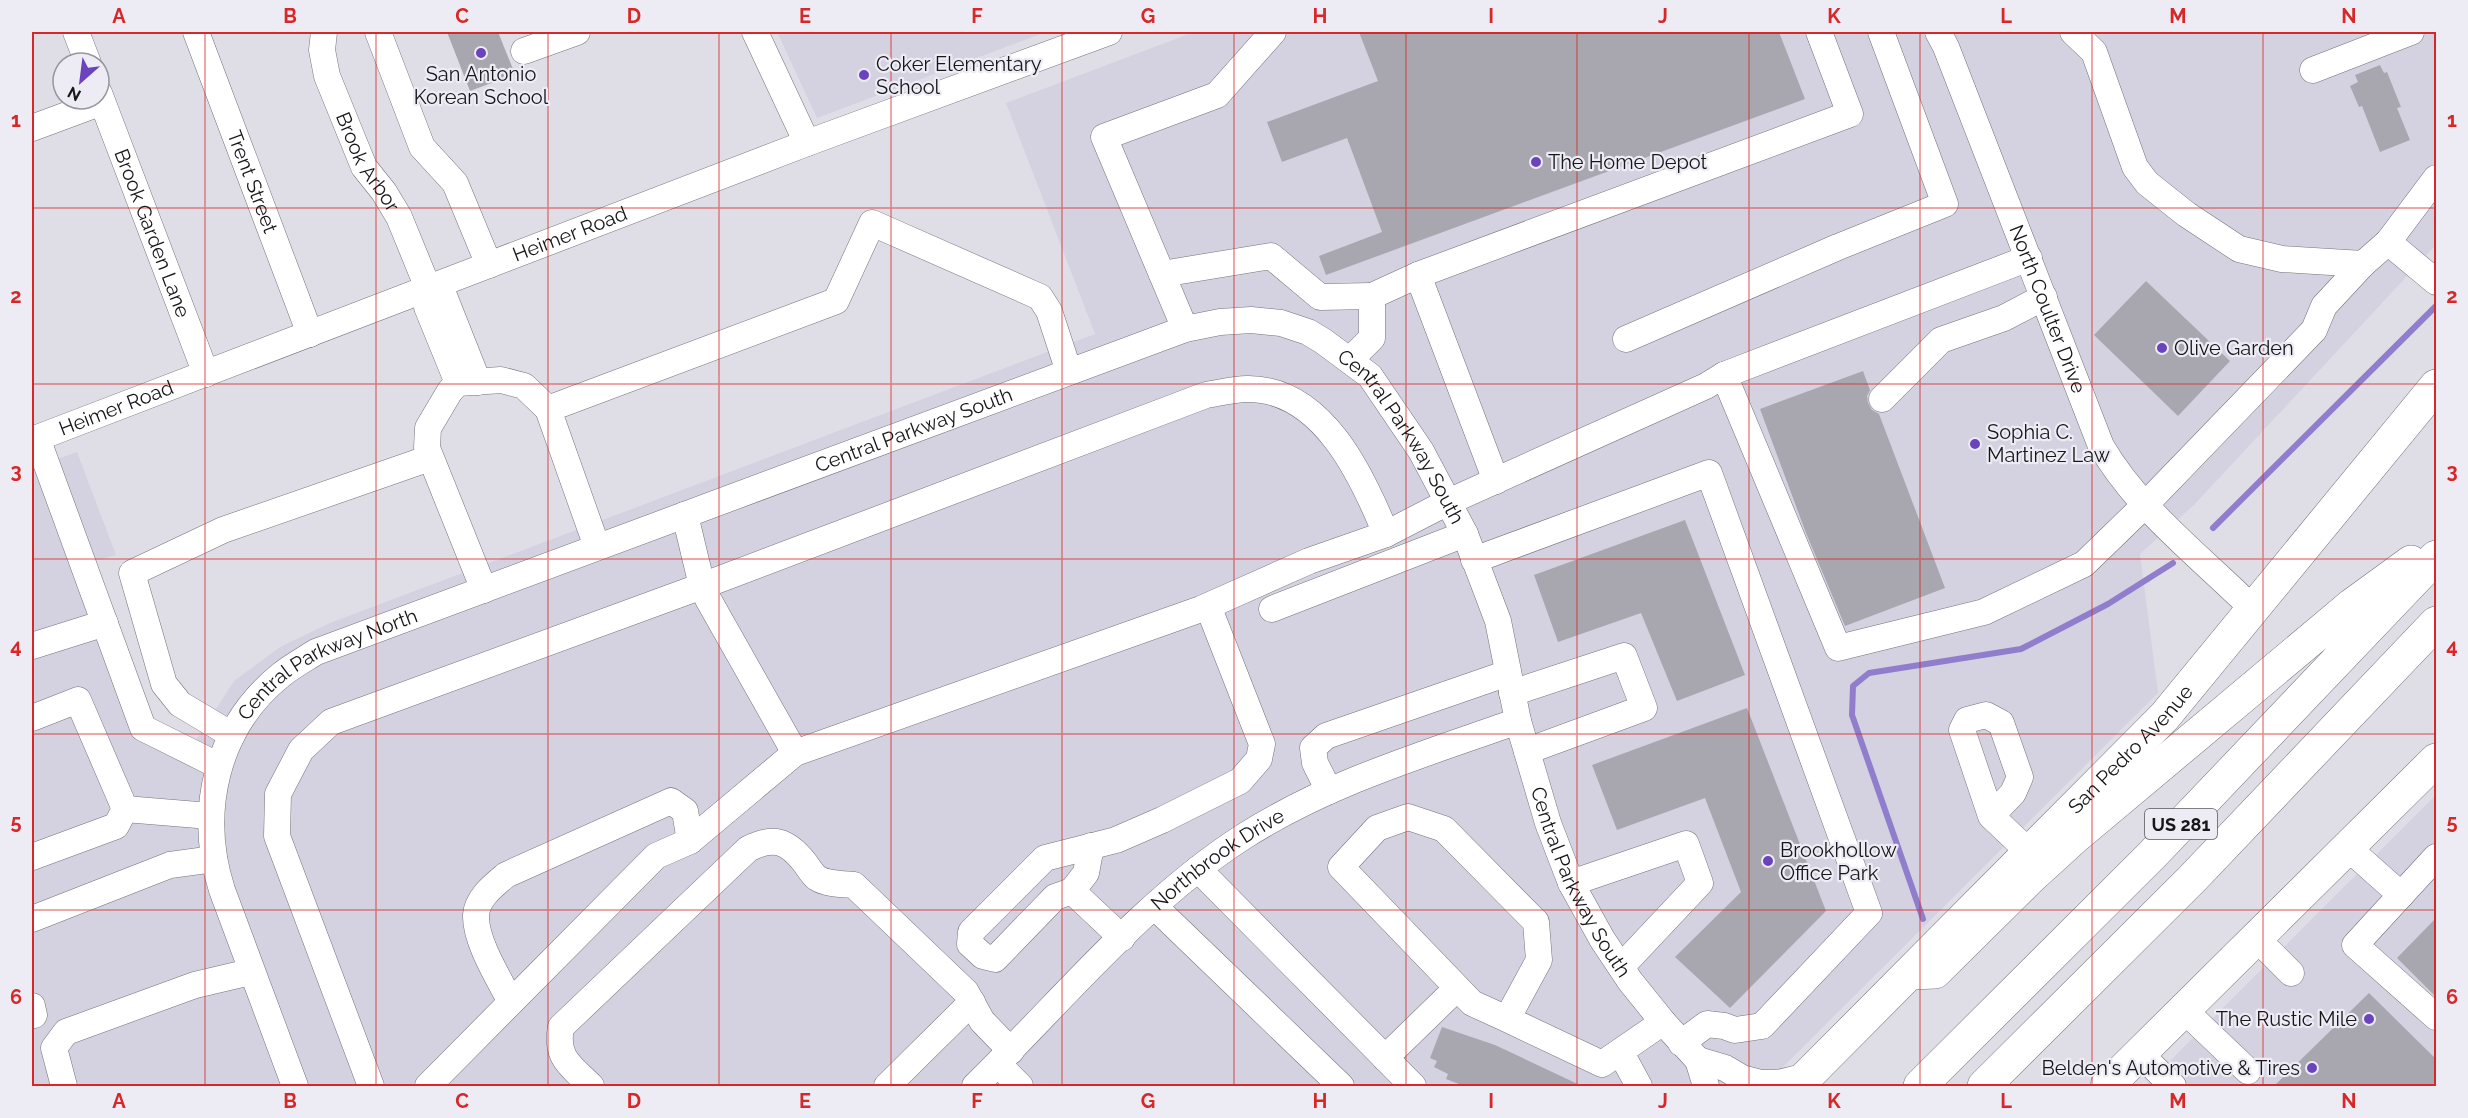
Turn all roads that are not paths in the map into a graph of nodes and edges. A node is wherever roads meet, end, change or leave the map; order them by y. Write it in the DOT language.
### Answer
graph roads {
  1 [pos="76,32"];
  2 [pos="196,32"];
  3 [pos="324,32"];
  4 [pos="378,32"];
  5 [pos="577,32"];
  6 [pos="755,32"];
  7 [pos="1109,32"];
  8 [pos="1273,32"];
  9 [pos="1820,32"];
  10 [pos="1881,32"];
  11 [pos="1938,32"];
  12 [pos="2073,32"];
  13 [pos="2411,32"];
  14 [pos="1066,39"];
  15 [pos="83,51"];
  16 [pos="524,51"];
  17 [pos="2313,70"];
  18 [pos="70,111"];
  19 [pos="106,111"];
  20 [pos="32,128"];
  21 [pos="807,143"];
  22 [pos="2436,178"];
  23 [pos="2388,242"];
  24 [pos="2029,258"];
  25 [pos="2363,264"];
  26 [pos="489,265"];
  27 [pos="1162,274"];
  28 [pos="1419,275"];
  29 [pos="2436,282"];
  30 [pos="428,288"];
  31 [pos="1372,296"];
  32 [pos="2044,297"];
  33 [pos="1185,328"];
  34 [pos="310,334"];
  35 [pos="1626,339"];
  36 [pos="1350,360"];
  37 [pos="1069,372"];
  38 [pos="206,374"];
  39 [pos="1724,375"];
  40 [pos="468,383"];
  41 [pos="2436,386"];
  42 [pos="1882,399"];
  43 [pos="548,409"];
  44 [pos="34,439"];
  45 [pos="430,458"];
  46 [pos="781,479"];
  47 [pos="1496,480"];
  48 [pos="1448,502"];
  49 [pos="2146,504"];
  50 [pos="685,515"];
  51 [pos="1386,534"];
  52 [pos="1465,534"];
  53 [pos="2436,543"];
  54 [pos="597,548"];
  55 [pos="2436,557"];
  56 [pos="1474,560"];
  57 [pos="702,586"];
  58 [pos="484,590"];
  59 [pos="1208,606"];
  60 [pos="1272,609"];
  61 [pos="2254,610"];
  62 [pos="105,623"];
  63 [pos="2436,623"];
  64 [pos="32,646"];
  65 [pos="1510,683"];
  66 [pos="32,718"];
  67 [pos="1518,721"];
  68 [pos="232,735"];
  69 [pos="1527,751"];
  70 [pos="795,753"];
  71 [pos="2435,765"];
  72 [pos="219,766"];
  73 [pos="1329,791"];
  74 [pos="125,809"];
  75 [pos="210,816"];
  76 [pos="1991,816"];
  77 [pos="690,841"];
  78 [pos="1091,846"];
  79 [pos="2347,847"];
  80 [pos="2029,852"];
  81 [pos="32,857"];
  82 [pos="2436,857"];
  83 [pos="214,859"];
  84 [pos="1198,869"];
  85 [pos="1571,883"];
  86 [pos="1072,891"];
  87 [pos="2401,895"];
  88 [pos="1155,907"];
  89 [pos="32,919"];
  90 [pos="1122,938"];
  91 [pos="2256,938"];
  92 [pos="1621,967"];
  93 [pos="250,972"];
  94 [pos="1911,973"];
  95 [pos="2290,973"];
  96 [pos="1457,988"];
  97 [pos="511,1002"];
  98 [pos="972,1002"];
  99 [pos="2064,1006"];
  100 [pos="2184,1010"];
  101 [pos="2436,1017"];
  102 [pos="1507,1019"];
  103 [pos="1663,1023"];
  104 [pos="1690,1051"];
  105 [pos="1621,1053"];
  106 [pos="2140,1054"];
  107 [pos="1004,1057"];
  108 [pos="1385,1058"];
  109 [pos="2248,1071"];
  110 [pos="1802,1081"];
  111 [pos="64,1086"];
  112 [pos="295,1086"];
  113 [pos="371,1086"];
  114 [pos="428,1086"];
  115 [pos="591,1086"];
  116 [pos="887,1086"];
  117 [pos="975,1086"];
  118 [pos="1020,1086"];
  119 [pos="1341,1086"];
  120 [pos="1413,1086"];
  121 [pos="1639,1086"];
  122 [pos="1706,1086"];
  123 [pos="1920,1086"];
  124 [pos="1984,1086"];
  125 [pos="2018,1086"];
  126 [pos="2107,1086"];
  127 [pos="2173,1086"];
  1 -- 15 [label="street"];
  2 -- 34 [label="street, Trent Street"];
  3 -- 30 [label="street, Brook Arbor"];
  4 -- 26 [label="street"];
  5 -- 16 [label="street"];
  6 -- 21 [label="street"];
  7 -- 14 [label="street, Heimer Road"];
  8 -- 27 [label="street"];
  9 -- 28 [label="street"];
  10 -- 35 [label="street"];
  11 -- 24 [label="street, North Coulter Drive"];
  12 -- 25 [label="street"];
  13 -- 17 [label="street"];
  14 -- 21 [label="street, Heimer Road"];
  18 -- 20 [label="street"];
  19 -- 38 [label="street, Brook Garden Lane"];
  21 -- 26 [label="street, Heimer Road"];
  22 -- 23 [label="street"];
  23 -- 25 [label="street"];
  23 -- 29 [label="street"];
  24 -- 32 [label="street, North Coulter Drive"];
  24 -- 39 [label="street"];
  25 -- 49 [label="street"];
  26 -- 30 [label="street, Heimer Road"];
  27 -- 31 [label="street"];
  27 -- 33 [label="street"];
  28 -- 31 [label="street"];
  28 -- 47 [label="street"];
  30 -- 34 [label="street, Heimer Road"];
  30 -- 40 [label="street, Brook Arbor"];
  31 -- 36 [label="street"];
  32 -- 42 [label="street"];
  32 -- 49 [label="street, North Coulter Drive"];
  33 -- 36 [label="street, Central Parkway South"];
  33 -- 37 [label="street, Central Parkway South"];
  34 -- 38 [label="street, Heimer Road"];
  36 -- 48 [label="street, Central Parkway South"];
  37 -- 43 [label="street"];
  37 -- 46 [label="street, Central Parkway South"];
  38 -- 44 [label="street, Heimer Road"];
  39 -- 47 [label="street"];
  39 -- 49 [label="street"];
  40 -- 43 [label="street"];
  40 -- 45 [label="street"];
  41 -- 61 [label="main road, San Pedro Avenue"];
  43 -- 54 [label="street"];
  44 -- 62 [label="street"];
  45 -- 58 [label="street"];
  45 -- 68 [label="street"];
  46 -- 50 [label="street, Central Parkway North"];
  47 -- 48 [label="street"];
  48 -- 51 [label="street"];
  48 -- 52 [label="street, Central Parkway South"];
  49 -- 61 [label="street, North Coulter Drive"];
  50 -- 54 [label="street, Central Parkway North"];
  50 -- 57 [label="street"];
  51 -- 57 [label="street"];
  51 -- 59 [label="street"];
  52 -- 56 [label="street, Central Parkway South"];
  52 -- 60 [label="street"];
  53 -- 94 [label="main road"];
  54 -- 58 [label="street, Central Parkway North"];
  55 -- 123 [label="main road, US 281"];
  56 -- 65 [label="street, Central Parkway South"];
  56 -- 104 [label="street"];
  57 -- 70 [label="street"];
  57 -- 113 [label="street"];
  58 -- 68 [label="street, Central Parkway North"];
  59 -- 70 [label="street"];
  59 -- 78 [label="street"];
  61 -- 80 [label="main road, San Pedro Avenue"];
  62 -- 64 [label="street"];
  62 -- 72 [label="street"];
  63 -- 99 [label="main road, US 281"];
  65 -- 67 [label="street, Central Parkway South"];
  65 -- 69 [label="street"];
  65 -- 73 [label="street"];
  66 -- 74 [label="street"];
  67 -- 69 [label="street, Central Parkway South"];
  67 -- 73 [label="street, Northbrook Drive"];
  68 -- 72 [label="street, Central Parkway North"];
  69 -- 85 [label="street, Central Parkway South"];
  70 -- 77 [label="street"];
  71 -- 79 [label="main road"];
  72 -- 75 [label="street, Central Parkway North"];
  73 -- 84 [label="street, Northbrook Drive"];
  74 -- 75 [label="street"];
  74 -- 81 [label="street"];
  75 -- 83 [label="street, Central Parkway North"];
  76 -- 80 [label="street"];
  77 -- 97 [label="street"];
  77 -- 97 [label="street"];
  78 -- 86 [label="street"];
  78 -- 86 [label="street"];
  79 -- 87 [label="street"];
  79 -- 91 [label="main road"];
  80 -- 94 [label="main road, San Pedro Avenue"];
  82 -- 87 [label="street"];
  83 -- 89 [label="street"];
  83 -- 93 [label="street, Central Parkway North"];
  84 -- 88 [label="street, Northbrook Drive"];
  84 -- 108 [label="street"];
  85 -- 92 [label="street, Central Parkway South"];
  85 -- 92 [label="street"];
  86 -- 90 [label="street"];
  87 -- 101 [label="street"];
  88 -- 90 [label="street, Northbrook Drive"];
  88 -- 119 [label="street"];
  90 -- 107 [label="street, Northbrook Drive"];
  91 -- 95 [label="street"];
  91 -- 100 [label="main road"];
  92 -- 103 [label="street, Central Parkway South"];
  93 -- 111 [label="street"];
  93 -- 112 [label="street, Central Parkway North"];
  94 -- 110 [label="main road, San Pedro Avenue"];
  96 -- 102 [label="street"];
  96 -- 102 [label="street"];
  96 -- 108 [label="street"];
  97 -- 114 [label="street"];
  98 -- 107 [label="street"];
  98 -- 115 [label="street"];
  98 -- 116 [label="street"];
  99 -- 124 [label="main road, US 281"];
  99 -- 125 [label="main road"];
  100 -- 106 [label="main road"];
  100 -- 109 [label="street"];
  102 -- 105 [label="street"];
  103 -- 104 [label="street, Central Parkway South"];
  103 -- 105 [label="street"];
  104 -- 110 [label="street, Central Parkway South"];
  104 -- 122 [label="street, Central Parkway South"];
  105 -- 121 [label="street"];
  106 -- 126 [label="main road"];
  106 -- 127 [label="street"];
  107 -- 117 [label="street, Northbrook Drive"];
  107 -- 118 [label="street"];
  108 -- 120 [label="street"];
}
